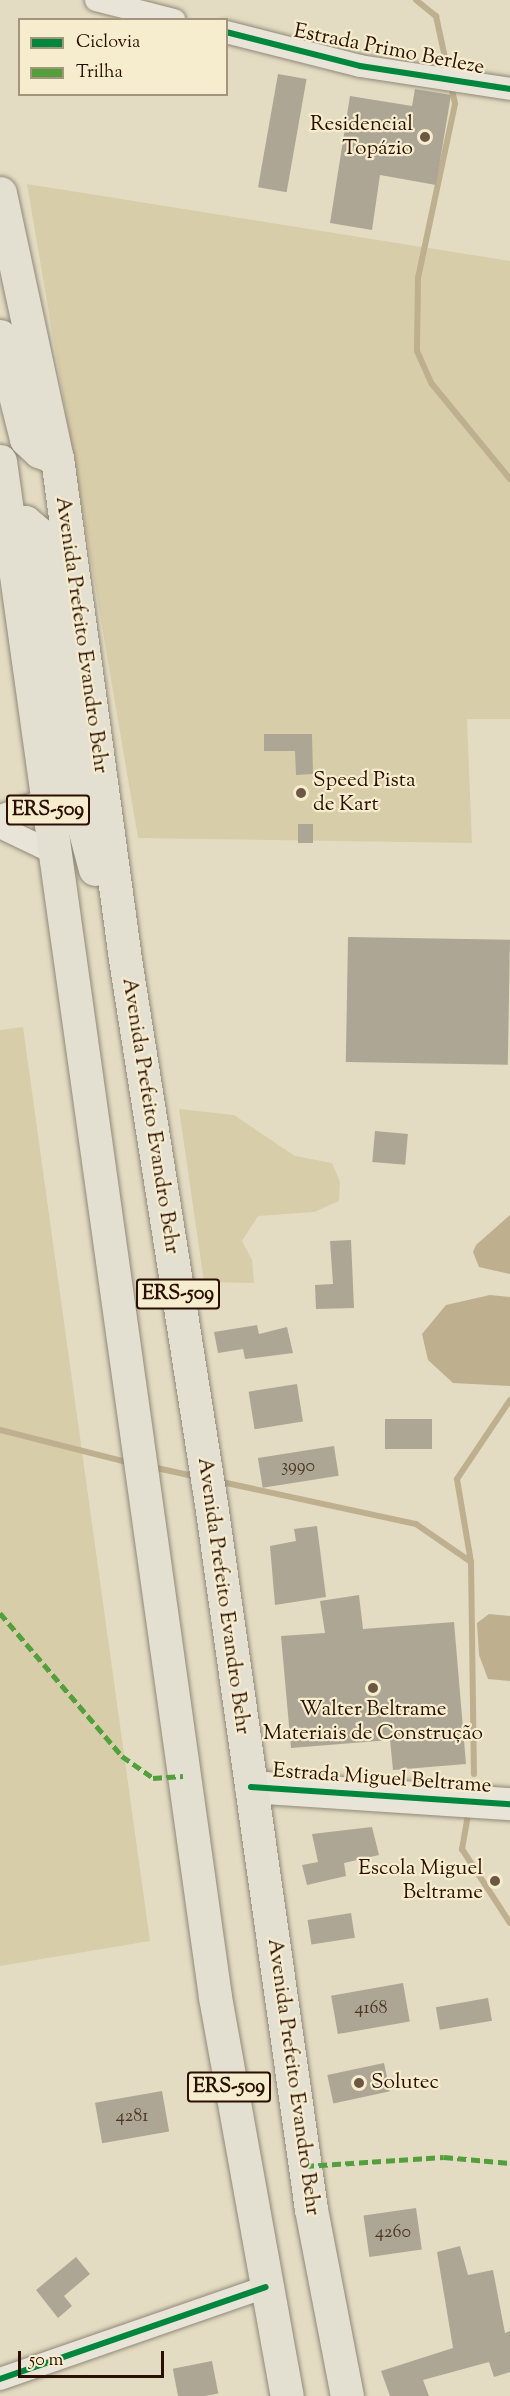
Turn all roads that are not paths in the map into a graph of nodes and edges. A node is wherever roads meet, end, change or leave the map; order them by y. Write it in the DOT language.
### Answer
graph roads {
  1 [pos="96,0"];
  2 [pos="166,18"];
  3 [pos="228,33"];
  4 [pos="510,89"];
  5 [pos="0,193"];
  6 [pos="0,336"];
  7 [pos="57,458"];
  8 [pos="0,461"];
  9 [pos="10,522"];
  10 [pos="47,799"];
  11 [pos="0,816"];
  12 [pos="0,827"];
  13 [pos="54,854"];
  14 [pos="125,959"];
  15 [pos="251,1787"];
  16 [pos="510,1804"];
  17 [pos="265,2287"];
  18 [pos="0,2378"];
  19 [pos="287,2396"];
  20 [pos="348,2396"];
  1 -- 2 [label="street"];
  3 -- 4 [label="street, Estrada Primo Berleze"];
  5 -- 7 [label="highway, Avenida Prefeito Evandro Behr / ERS-509"];
  6 -- 7 [label="highway"];
  7 -- 14 [label="highway, Avenida Prefeito Evandro Behr / ERS-509"];
  8 -- 9 [label="highway, ERS-509"];
  9 -- 10 [label="highway, ERS-509"];
  9 -- 14 [label="highway"];
  10 -- 11 [label="street"];
  10 -- 13 [label="highway, ERS-509"];
  12 -- 13 [label="street"];
  13 -- 17 [label="highway, ERS-509"];
  14 -- 15 [label="highway, Avenida Prefeito Evandro Behr / ERS-509"];
  15 -- 16 [label="street, Estrada Miguel Beltrame"];
  15 -- 20 [label="highway, Avenida Prefeito Evandro Behr / ERS-509"];
  17 -- 18 [label="street"];
  17 -- 19 [label="highway, ERS-509"];
}
